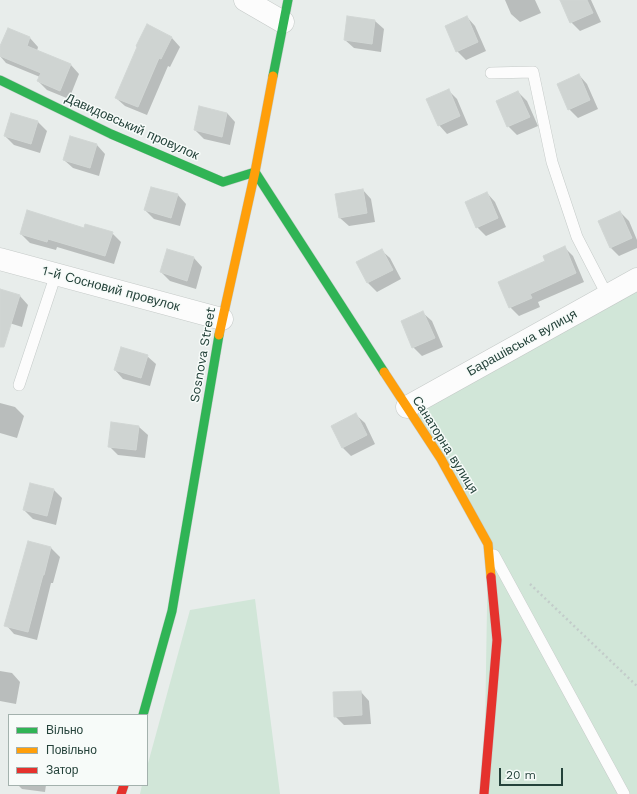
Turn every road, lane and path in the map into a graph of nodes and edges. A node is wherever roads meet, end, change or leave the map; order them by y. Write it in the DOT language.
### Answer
graph roads {
  1 [pos="245,0"];
  2 [pos="288,0"];
  3 [pos="283,22"];
  4 [pos="491,73"];
  5 [pos="0,80"];
  6 [pos="255,172"];
  7 [pos="0,259"];
  8 [pos="56,274"];
  9 [pos="637,279"];
  10 [pos="607,295"];
  11 [pos="222,319"];
  12 [pos="19,385"];
  13 [pos="407,407"];
  14 [pos="488,544"];
  15 [pos="528,582"];
  16 [pos="637,686"];
  17 [pos="143,714"];
  18 [pos="484,794"];
  19 [pos="624,794"];
  1 -- 3 [label="street"];
  2 -- 3 [label="street, Sosnova Street"];
  3 -- 6 [label="street, Sosnova Street"];
  4 -- 10 [label="lane"];
  5 -- 6 [label="street, Давидовський провулок"];
  6 -- 11 [label="street, Sosnova Street"];
  6 -- 13 [label="street, Санаторна вулиця"];
  7 -- 8 [label="street, 1-й Сосновий провулок"];
  8 -- 11 [label="street, 1-й Сосновий провулок"];
  8 -- 12 [label="lane"];
  9 -- 10 [label="street, Барашівська вулиця"];
  10 -- 13 [label="street, Барашівська вулиця"];
  11 -- 17 [label="street, Sosnova Street"];
  13 -- 14 [label="street, Санаторна вулиця"];
  14 -- 18 [label="street, Санаторна вулиця"];
  14 -- 19 [label="lane"];
  15 -- 16 [label="path"];
}
